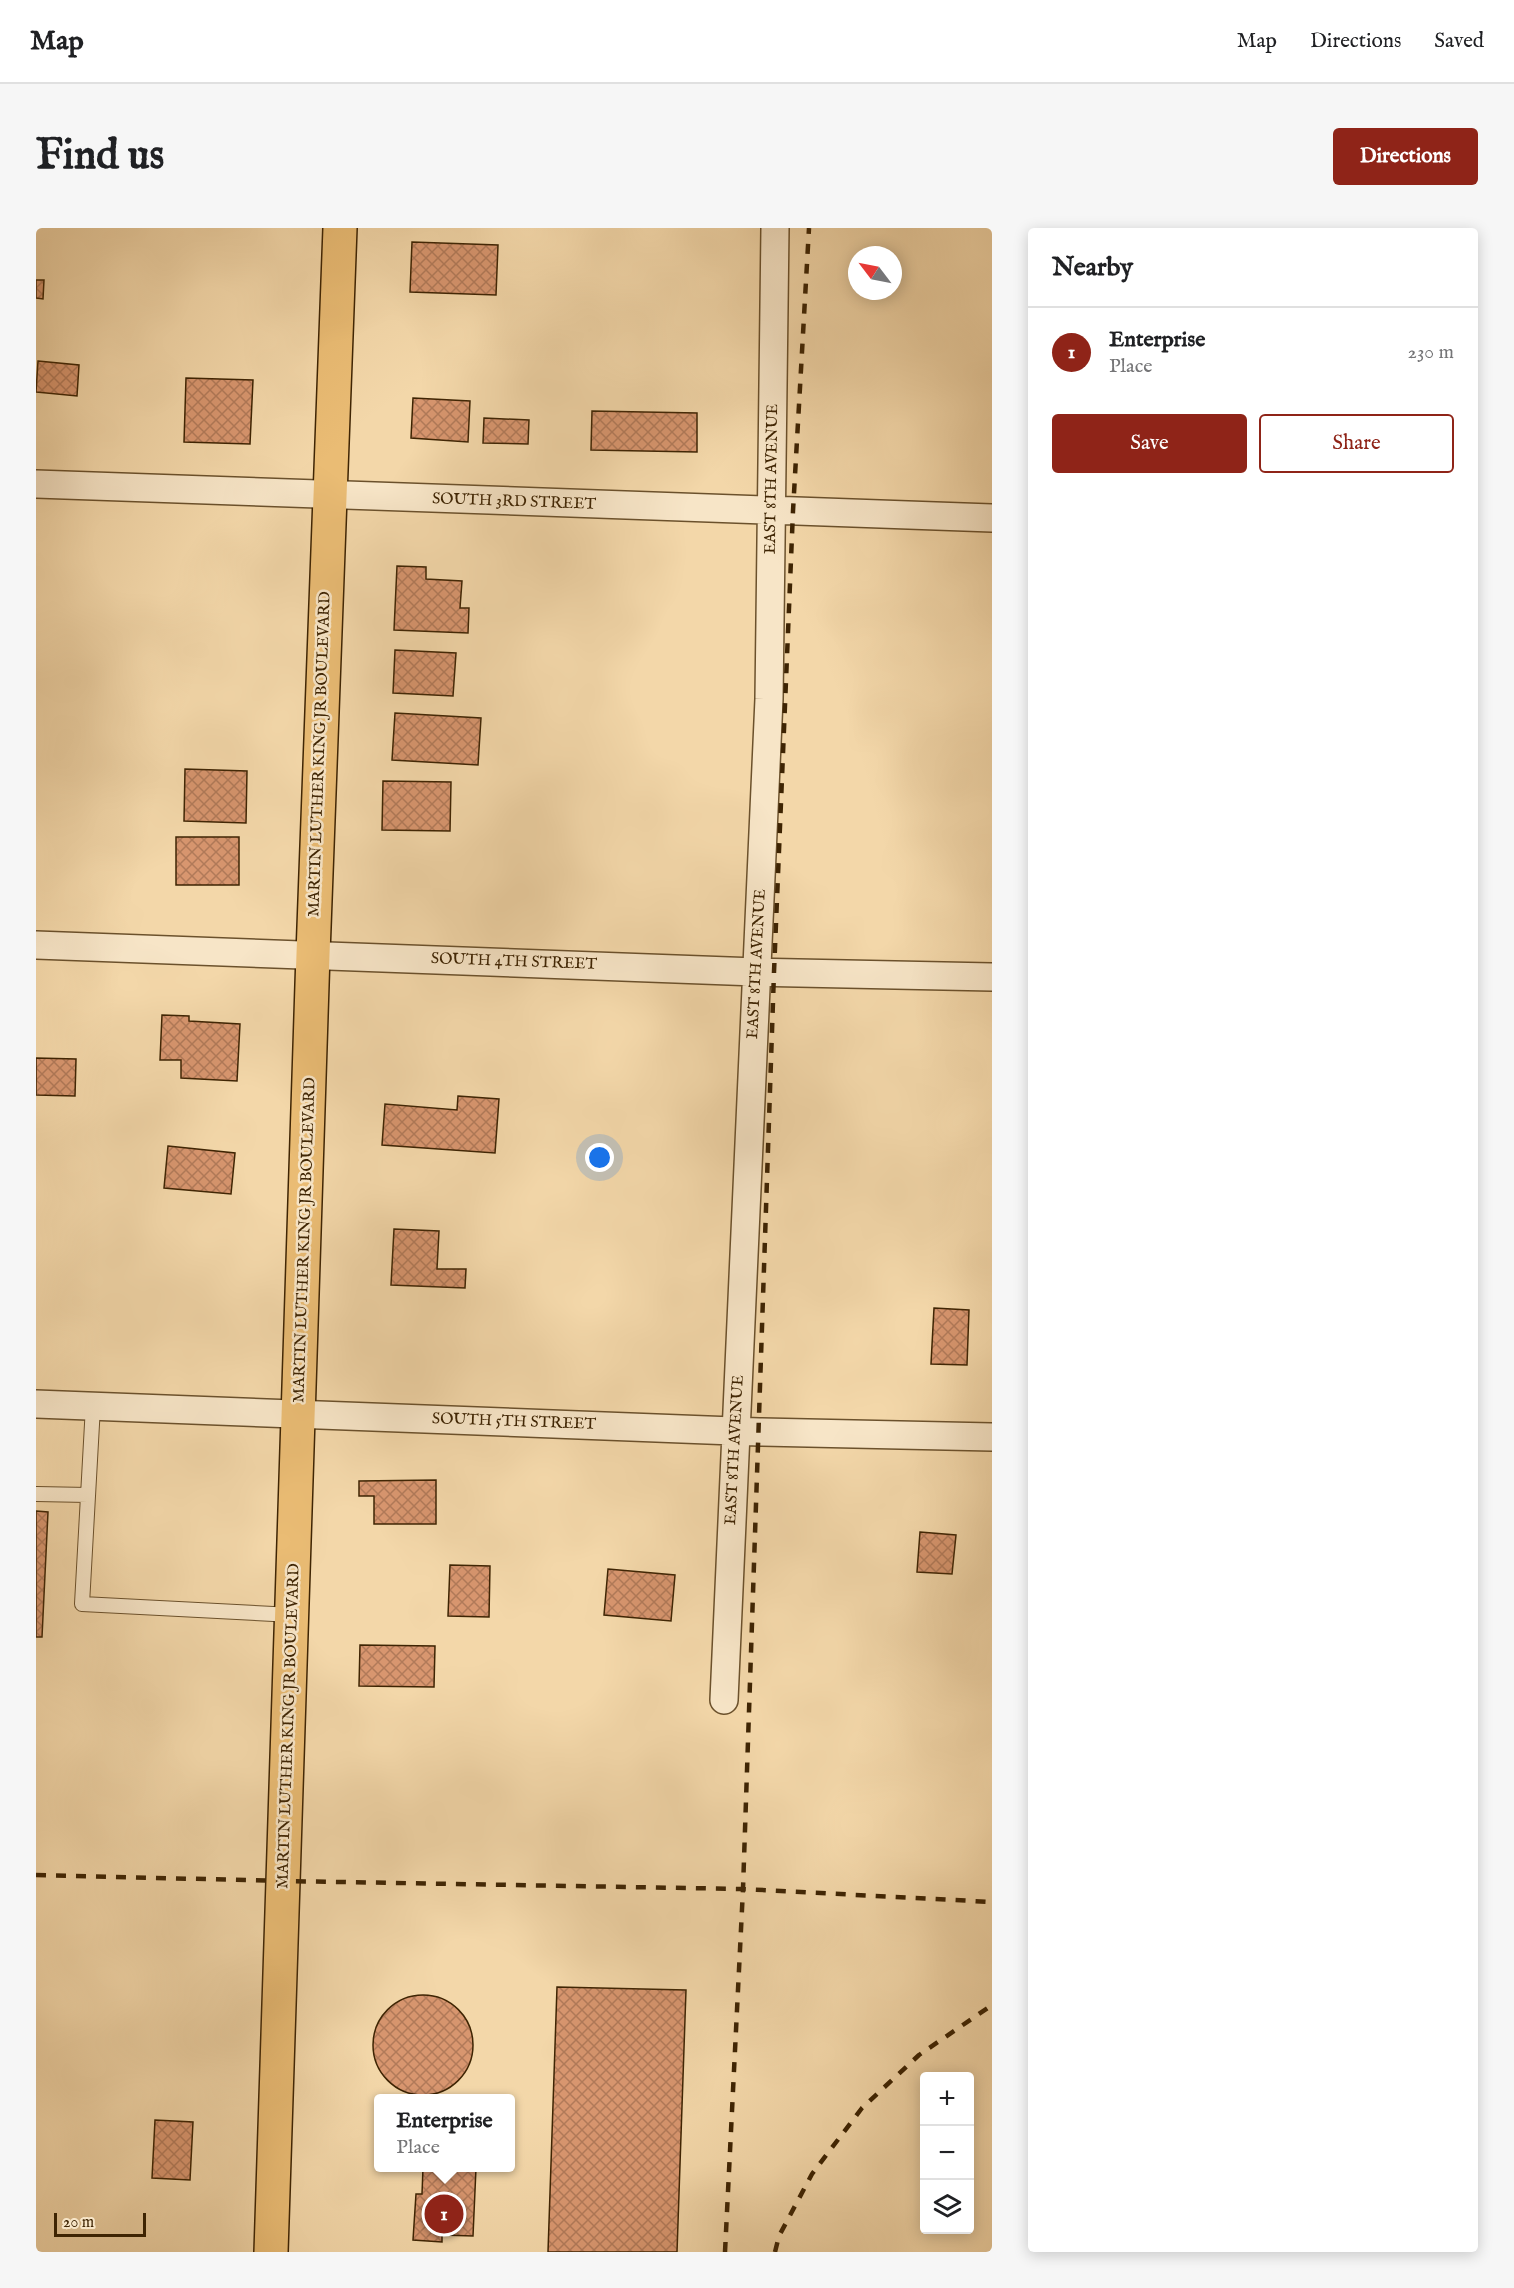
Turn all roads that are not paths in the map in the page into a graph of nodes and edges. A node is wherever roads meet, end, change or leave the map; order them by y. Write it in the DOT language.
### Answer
graph roads {
  1 [pos="340,228"];
  2 [pos="775,228"];
  3 [pos="36,484"];
  4 [pos="330,496"];
  5 [pos="771,511"];
  6 [pos="992,518"];
  7 [pos="36,945"];
  8 [pos="313,954"];
  9 [pos="756,972"];
  10 [pos="992,977"];
  11 [pos="36,1404"];
  12 [pos="93,1406"];
  13 [pos="299,1415"];
  14 [pos="736,1430"];
  15 [pos="992,1437"];
  16 [pos="36,1494"];
  17 [pos="88,1495"];
  18 [pos="293,1615"];
  19 [pos="724,1700"];
  20 [pos="271,2252"];
  1 -- 4 [label="main road, MARTIN LUTHER KING JR BOULEVARD"];
  2 -- 5 [label="street, EAST 8TH AVENUE"];
  3 -- 4 [label="street, SOUTH 3RD STREET"];
  4 -- 5 [label="street, SOUTH 3RD STREET"];
  4 -- 8 [label="main road, MARTIN LUTHER KING JR BOULEVARD"];
  5 -- 6 [label="street, SOUTH 3RD STREET"];
  5 -- 9 [label="street, EAST 8TH AVENUE"];
  7 -- 8 [label="street, SOUTH 4TH STREET"];
  8 -- 9 [label="street, SOUTH 4TH STREET"];
  8 -- 13 [label="main road, MARTIN LUTHER KING JR BOULEVARD"];
  9 -- 10 [label="street, SOUTH 4TH STREET"];
  9 -- 14 [label="street, EAST 8TH AVENUE"];
  11 -- 12 [label="street, SOUTH 5TH STREET"];
  12 -- 13 [label="street, SOUTH 5TH STREET"];
  12 -- 17 [label="lane"];
  13 -- 14 [label="street, SOUTH 5TH STREET"];
  13 -- 18 [label="main road, MARTIN LUTHER KING JR BOULEVARD"];
  14 -- 15 [label="street, SOUTH 5TH STREET"];
  14 -- 19 [label="street, EAST 8TH AVENUE"];
  16 -- 17 [label="lane"];
  17 -- 18 [label="lane"];
  18 -- 20 [label="main road, MARTIN LUTHER KING JR BOULEVARD"];
}
